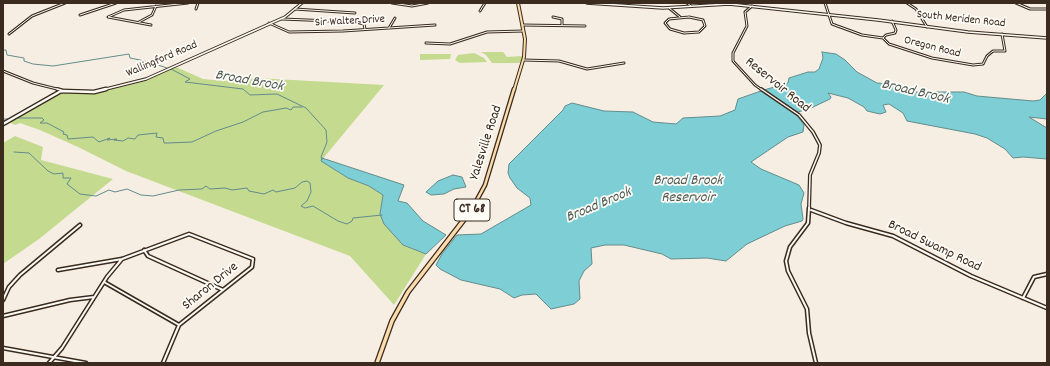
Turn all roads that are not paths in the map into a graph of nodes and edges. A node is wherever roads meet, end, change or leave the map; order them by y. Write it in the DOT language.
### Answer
graph roads {
  1 [pos="65,3"];
  2 [pos="116,3"];
  3 [pos="188,3"];
  4 [pos="198,3"];
  5 [pos="302,3"];
  6 [pos="392,3"];
  7 [pos="428,3"];
  8 [pos="485,3"];
  9 [pos="518,3"];
  10 [pos="587,3"];
  11 [pos="687,3"];
  12 [pos="753,3"];
  13 [pos="824,3"];
  14 [pos="907,3"];
  15 [pos="1016,3"];
  16 [pos="156,6"];
  17 [pos="691,6"];
  18 [pos="752,6"];
  19 [pos="669,8"];
  20 [pos="196,9"];
  21 [pos="295,9"];
  22 [pos="1047,10"];
  23 [pos="480,11"];
  24 [pos="356,13"];
  25 [pos="829,14"];
  26 [pos="80,15"];
  27 [pos="553,17"];
  28 [pos="282,18"];
  29 [pos="394,18"];
  30 [pos="681,18"];
  31 [pos="892,21"];
  32 [pos="138,23"];
  33 [pos="269,23"];
  34 [pos="151,25"];
  35 [pos="435,25"];
  36 [pos="522,25"];
  37 [pos="562,25"];
  38 [pos="586,26"];
  39 [pos="927,26"];
  40 [pos="389,28"];
  41 [pos="365,29"];
  42 [pos="523,31"];
  43 [pos="9,34"];
  44 [pos="1002,34"];
  45 [pos="883,38"];
  46 [pos="1047,38"];
  47 [pos="426,43"];
  48 [pos="524,60"];
  49 [pos="624,63"];
  50 [pos="3,71"];
  51 [pos="63,91"];
  52 [pos="3,124"];
  53 [pos="810,210"];
  54 [pos="80,225"];
  55 [pos="144,250"];
  56 [pos="122,259"];
  57 [pos="58,270"];
  58 [pos="1047,274"];
  59 [pos="104,282"];
  60 [pos="224,290"];
  61 [pos="94,297"];
  62 [pos="1023,298"];
  63 [pos="3,299"];
  64 [pos="1047,308"];
  65 [pos="3,316"];
  66 [pos="179,325"];
  67 [pos="3,348"];
  68 [pos="54,357"];
  69 [pos="49,363"];
  70 [pos="86,363"];
  71 [pos="163,363"];
  72 [pos="377,363"];
  73 [pos="816,363"];
  1 -- 43 [label="street"];
  2 -- 26 [label="street"];
  3 -- 16 [label="street"];
  4 -- 20 [label="street"];
  5 -- 21 [label="main road, Wallingford Road"];
  6 -- 7 [label="street"];
  8 -- 23 [label="street"];
  9 -- 36 [label="main road, Yalesville Road / CT 68"];
  10 -- 19 [label="main road, South Meriden Road"];
  11 -- 17 [label="street"];
  12 -- 18 [label="main road"];
  13 -- 25 [label="street"];
  14 -- 39 [label="street"];
  15 -- 22 [label="street"];
  16 -- 32 [label="street"];
  16 -- 32 [label="street"];
  17 -- 18 [label="main road, South Meriden Road"];
  17 -- 19 [label="main road, South Meriden Road"];
  18 -- 25 [label="main road, South Meriden Road"];
  18 -- 53 [label="street, Reservoir Road"];
  19 -- 30 [label="street"];
  21 -- 24 [label="street"];
  21 -- 28 [label="main road, Wallingford Road"];
  25 -- 31 [label="main road, South Meriden Road"];
  25 -- 45 [label="street"];
  27 -- 37 [label="street"];
  28 -- 33 [label="main road, Wallingford Road"];
  28 -- 41 [label="street"];
  29 -- 40 [label="street"];
  30 -- 30 [label="street"];
  31 -- 39 [label="main road, South Meriden Road"];
  31 -- 45 [label="street, Oregon Road"];
  32 -- 34 [label="street"];
  33 -- 41 [label="street, Sir Walter Drive"];
  33 -- 51 [label="main road, Wallingford Road"];
  35 -- 40 [label="street, Sir Walter Drive"];
  36 -- 37 [label="street"];
  36 -- 42 [label="main road, Yalesville Road / CT 68"];
  37 -- 38 [label="street"];
  39 -- 44 [label="main road, South Meriden Road"];
  40 -- 41 [label="street, Sir Walter Drive"];
  42 -- 47 [label="street"];
  42 -- 48 [label="main road, Yalesville Road / CT 68"];
  44 -- 45 [label="street, Oregon Road"];
  44 -- 46 [label="main road, South Meriden Road"];
  48 -- 49 [label="street"];
  48 -- 72 [label="main road, Yalesville Road / CT 68"];
  50 -- 51 [label="street"];
  51 -- 52 [label="main road"];
  53 -- 62 [label="street, Broad Swamp Road"];
  53 -- 73 [label="street, Reservoir Road"];
  54 -- 63 [label="street"];
  55 -- 56 [label="street, Sharon Drive"];
  55 -- 60 [label="street"];
  55 -- 60 [label="street, Sharon Drive"];
  56 -- 57 [label="street, Sharon Drive"];
  56 -- 59 [label="street"];
  58 -- 62 [label="street"];
  59 -- 61 [label="street"];
  59 -- 66 [label="street"];
  60 -- 66 [label="street, Sharon Drive"];
  61 -- 65 [label="street"];
  61 -- 68 [label="street"];
  62 -- 64 [label="street, Broad Swamp Road"];
  66 -- 71 [label="street"];
  67 -- 68 [label="street"];
  68 -- 69 [label="street"];
  68 -- 70 [label="street"];
}
